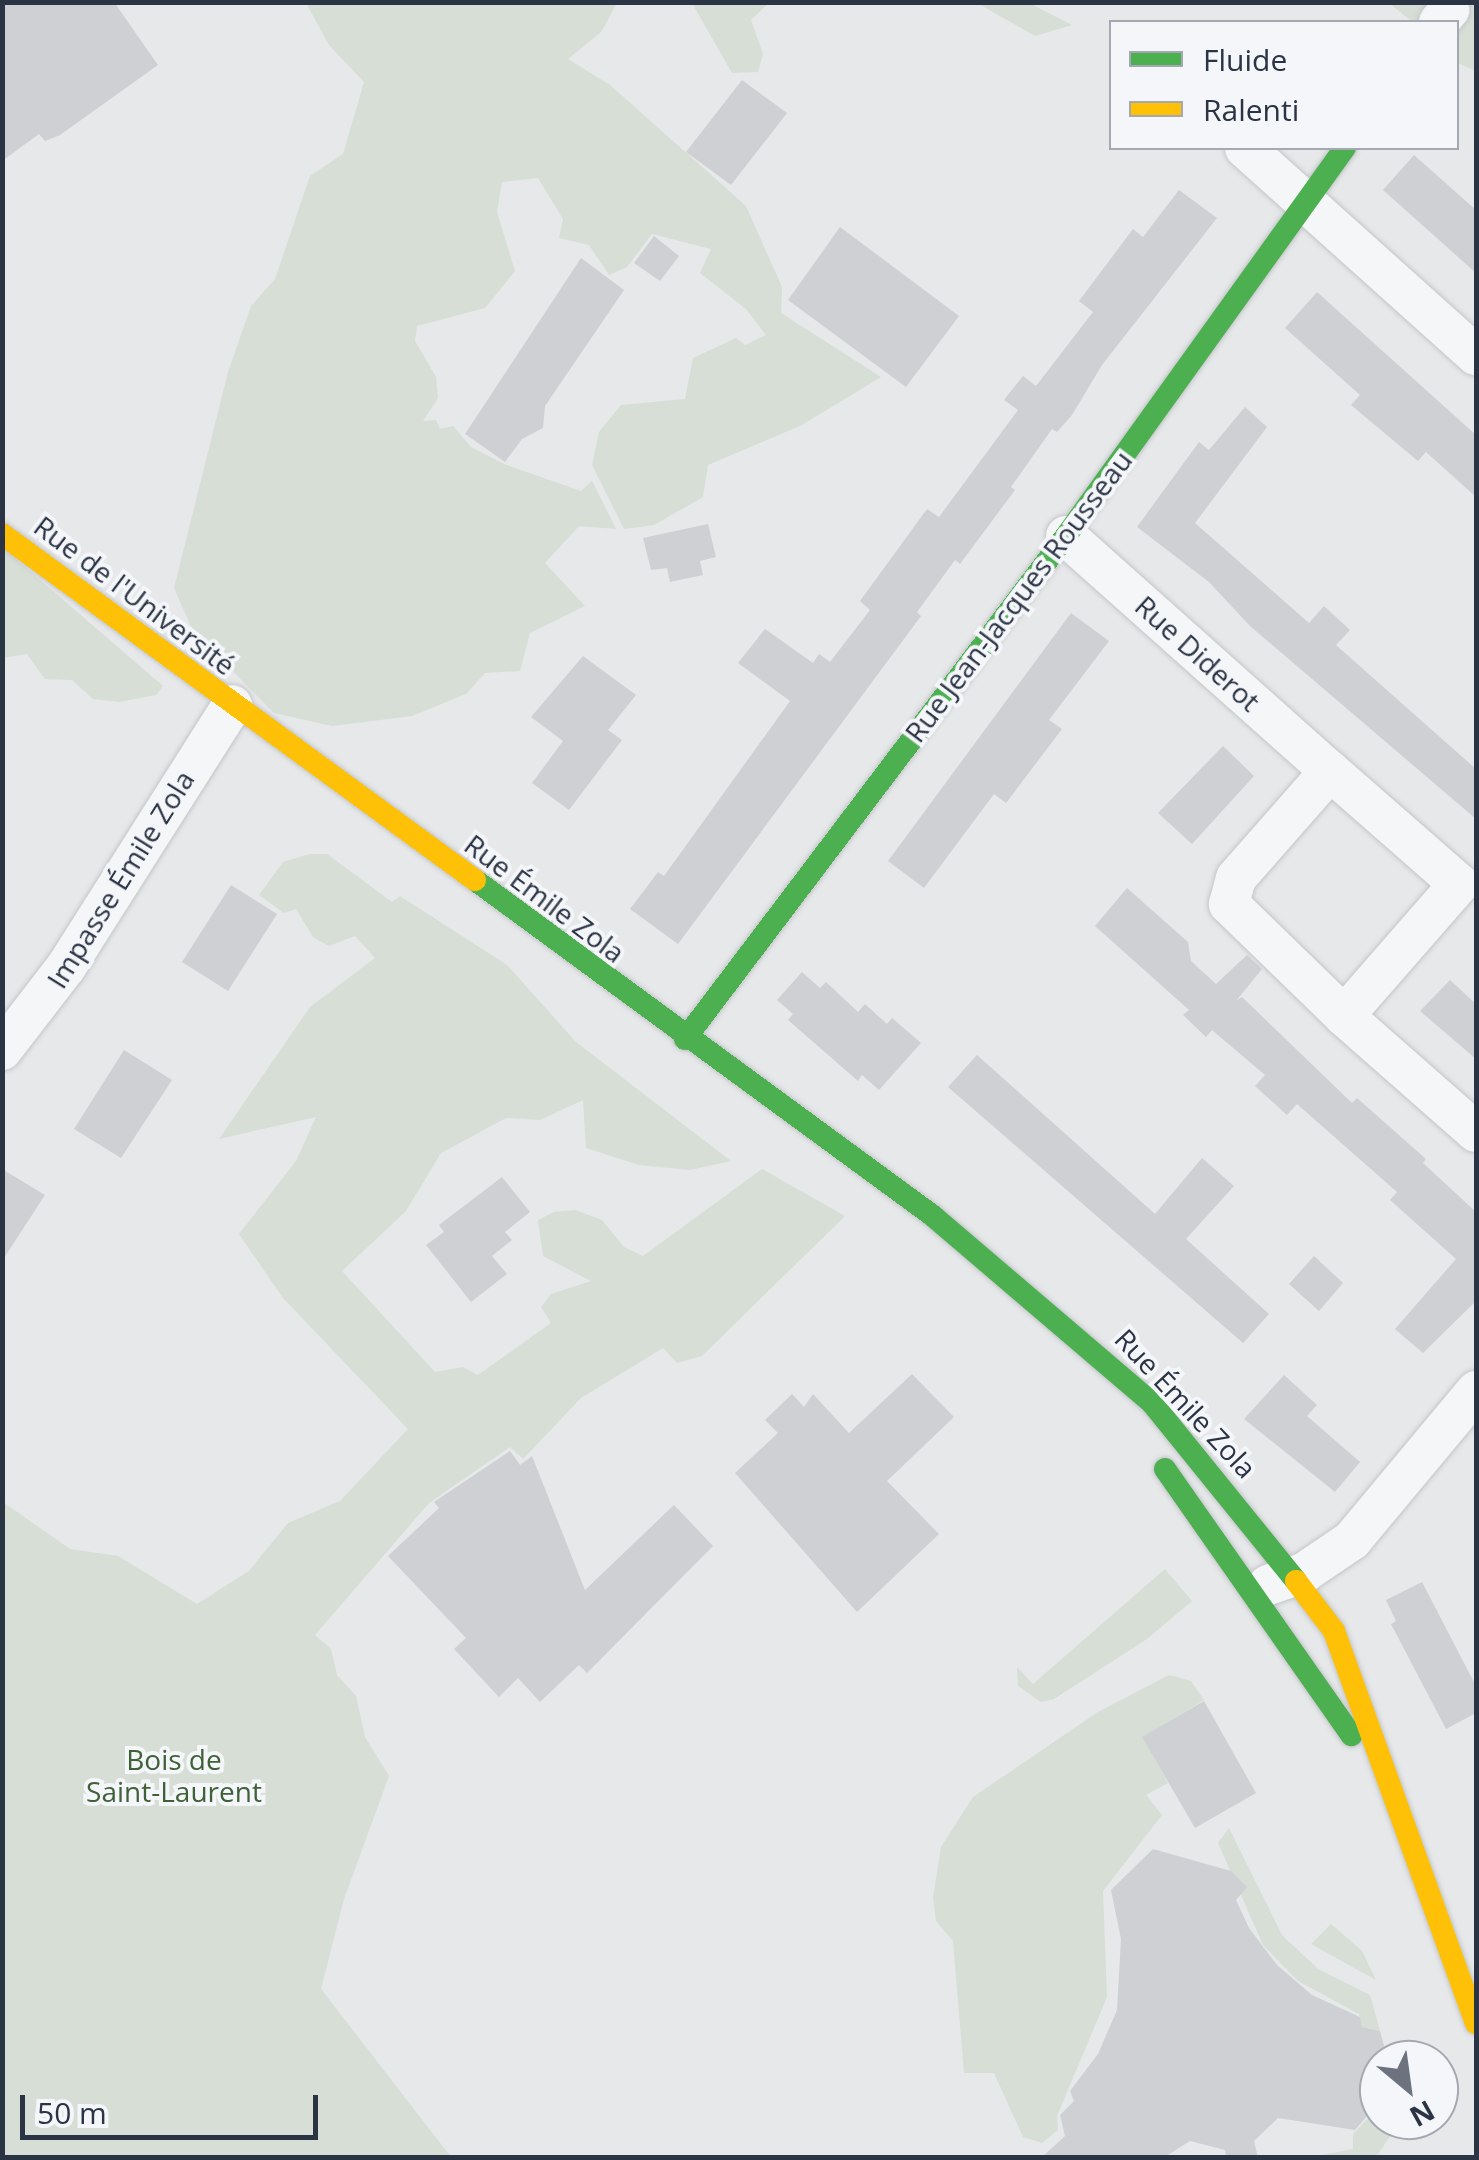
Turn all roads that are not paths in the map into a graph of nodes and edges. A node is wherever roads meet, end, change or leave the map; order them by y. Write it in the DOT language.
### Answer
graph roads {
  1 [pos="1247,150"];
  2 [pos="1343,150"];
  3 [pos="1304,202"];
  4 [pos="1476,355"];
  5 [pos="2,534"];
  6 [pos="1066,536"];
  7 [pos="232,704"];
  8 [pos="1330,771"];
  9 [pos="1344,1016"];
  10 [pos="685,1039"];
  11 [pos="2,1050"];
  12 [pos="1476,1132"];
  13 [pos="821,1140"];
  14 [pos="902,1224"];
  15 [pos="966,1277"];
  16 [pos="1050,1350"];
  17 [pos="1476,1391"];
  18 [pos="1146,1446"];
  19 [pos="1295,1577"];
  20 [pos="1254,1590"];
  21 [pos="1394,1798"];
  22 [pos="1476,2023"];
  1 -- 3 [label="street"];
  2 -- 3 [label="street, Rue Jean-Jacques Rousseau"];
  3 -- 4 [label="street"];
  3 -- 6 [label="street, Rue Jean-Jacques Rousseau"];
  5 -- 7 [label="street, Rue de l'Université"];
  6 -- 8 [label="street, Rue Diderot"];
  6 -- 10 [label="street, Rue Jean-Jacques Rousseau"];
  7 -- 10 [label="street, Rue Émile Zola"];
  7 -- 11 [label="street, Impasse Émile Zola"];
  8 -- 9 [label="street"];
  8 -- 9 [label="street, Rue Diderot"];
  9 -- 12 [label="street"];
  10 -- 13 [label="street, Rue Émile Zola"];
  13 -- 14 [label="street, Rue Émile Zola"];
  13 -- 19 [label="street, Rue Émile Zola"];
  15 -- 16 [label="street"];
  17 -- 19 [label="street"];
  18 -- 20 [label="street, Rue Émile Zola"];
  19 -- 20 [label="street"];
  19 -- 21 [label="street, Rue Émile Zola"];
  20 -- 21 [label="street, Rue Émile Zola"];
  21 -- 22 [label="street, Rue Émile Zola"];
}
